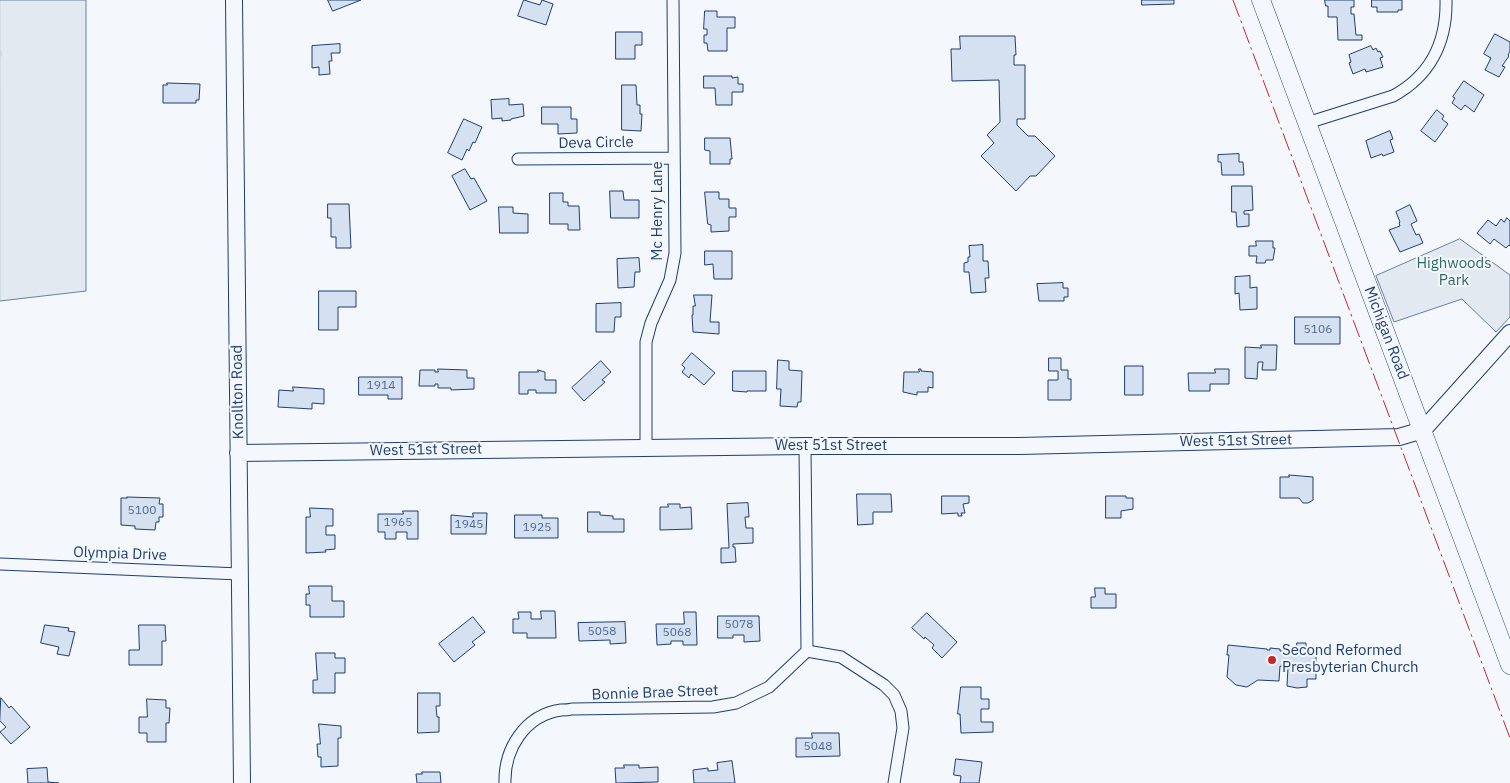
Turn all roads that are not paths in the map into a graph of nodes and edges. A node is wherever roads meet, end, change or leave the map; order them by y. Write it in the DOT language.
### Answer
graph roads {
  1 [pos="234,0"];
  2 [pos="673,0"];
  3 [pos="1261,0"];
  4 [pos="1446,0"];
  5 [pos="1307,123"];
  6 [pos="674,158"];
  7 [pos="518,159"];
  8 [pos="1510,333"];
  9 [pos="1423,430"];
  10 [pos="805,446"];
  11 [pos="646,448"];
  12 [pos="238,453"];
  13 [pos="0,564"];
  14 [pos="240,574"];
  15 [pos="807,651"];
  16 [pos="1510,666"];
  17 [pos="242,783"];
  18 [pos="505,783"];
  19 [pos="894,783"];
  1 -- 12 [label="street, Knollton Road"];
  2 -- 6 [label="street, Mc Henry Lane"];
  3 -- 5 [label="main road, Michigan Road"];
  4 -- 5 [label="street"];
  5 -- 9 [label="main road, Michigan Road"];
  6 -- 7 [label="street, Deva Circle"];
  6 -- 11 [label="street, Mc Henry Lane"];
  8 -- 9 [label="street"];
  9 -- 10 [label="street, West 51st Street"];
  9 -- 16 [label="main road, Michigan Road"];
  10 -- 11 [label="street, West 51st Street"];
  10 -- 15 [label="street"];
  11 -- 12 [label="street, West 51st Street"];
  12 -- 14 [label="street, Knollton Road"];
  13 -- 14 [label="street, Olympia Drive"];
  14 -- 17 [label="street, Knollton Road"];
  15 -- 18 [label="street, Bonnie Brae Street"];
  15 -- 19 [label="street"];
}
